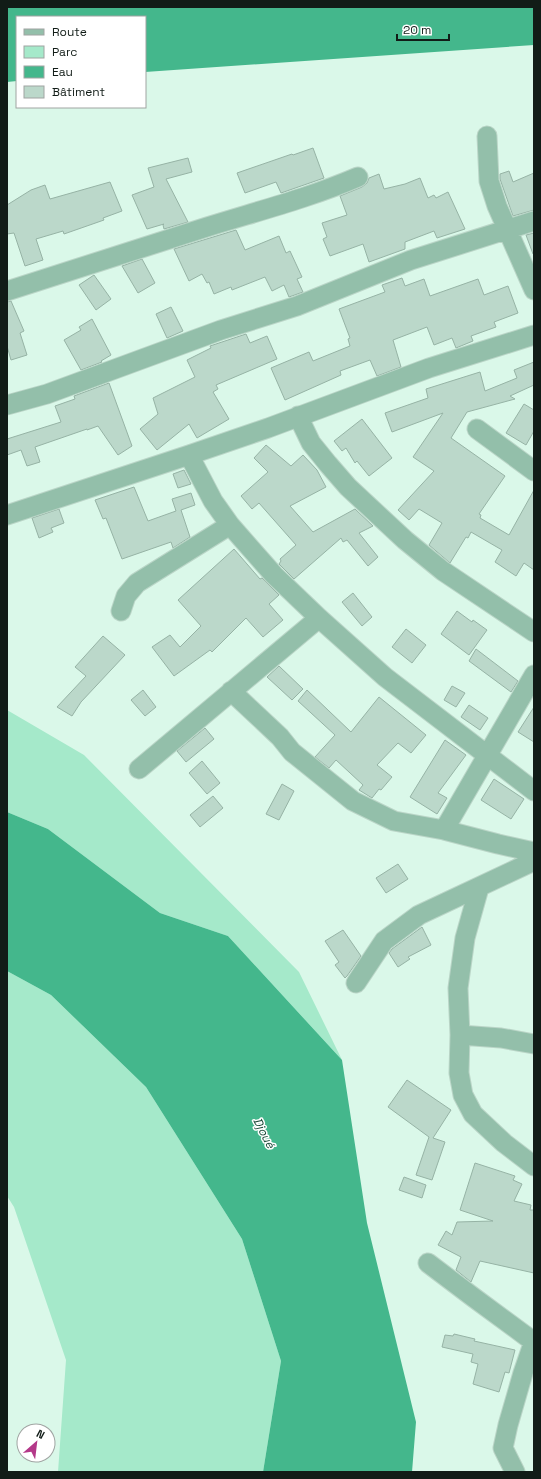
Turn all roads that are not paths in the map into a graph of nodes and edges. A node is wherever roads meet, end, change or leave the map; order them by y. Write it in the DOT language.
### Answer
graph roads {
  1 [pos="487,136"];
  2 [pos="358,177"];
  3 [pos="534,221"];
  4 [pos="507,229"];
  5 [pos="534,290"];
  6 [pos="7,291"];
  7 [pos="534,335"];
  8 [pos="7,405"];
  9 [pos="298,416"];
  10 [pos="477,429"];
  11 [pos="189,455"];
  12 [pos="534,471"];
  13 [pos="7,515"];
  14 [pos="230,525"];
  15 [pos="121,611"];
  16 [pos="319,618"];
  17 [pos="534,632"];
  18 [pos="534,675"];
  19 [pos="231,691"];
  20 [pos="486,754"];
  21 [pos="139,769"];
  22 [pos="534,791"];
  23 [pos="444,830"];
  24 [pos="534,852"];
  25 [pos="534,861"];
  26 [pos="479,888"];
  27 [pos="356,983"];
  28 [pos="460,1035"];
  29 [pos="534,1044"];
  30 [pos="534,1166"];
  31 [pos="428,1263"];
  32 [pos="534,1341"];
  33 [pos="503,1448"];
  34 [pos="501,1472"];
  35 [pos="516,1472"];
  1 -- 4 [label="street"];
  2 -- 6 [label="street"];
  3 -- 4 [label="street"];
  4 -- 5 [label="street"];
  4 -- 8 [label="street"];
  7 -- 9 [label="street"];
  9 -- 11 [label="street"];
  9 -- 17 [label="street"];
  10 -- 12 [label="street"];
  11 -- 13 [label="street"];
  11 -- 14 [label="street"];
  14 -- 15 [label="street"];
  14 -- 16 [label="street"];
  16 -- 19 [label="street"];
  16 -- 20 [label="street"];
  18 -- 20 [label="street"];
  19 -- 21 [label="street"];
  19 -- 23 [label="street"];
  20 -- 22 [label="street"];
  20 -- 23 [label="street"];
  23 -- 24 [label="street"];
  25 -- 26 [label="street"];
  26 -- 27 [label="street"];
  26 -- 28 [label="street"];
  28 -- 29 [label="street"];
  28 -- 30 [label="street"];
  31 -- 32 [label="street"];
  32 -- 33 [label="street"];
  33 -- 34 [label="street"];
  33 -- 35 [label="street"];
}
